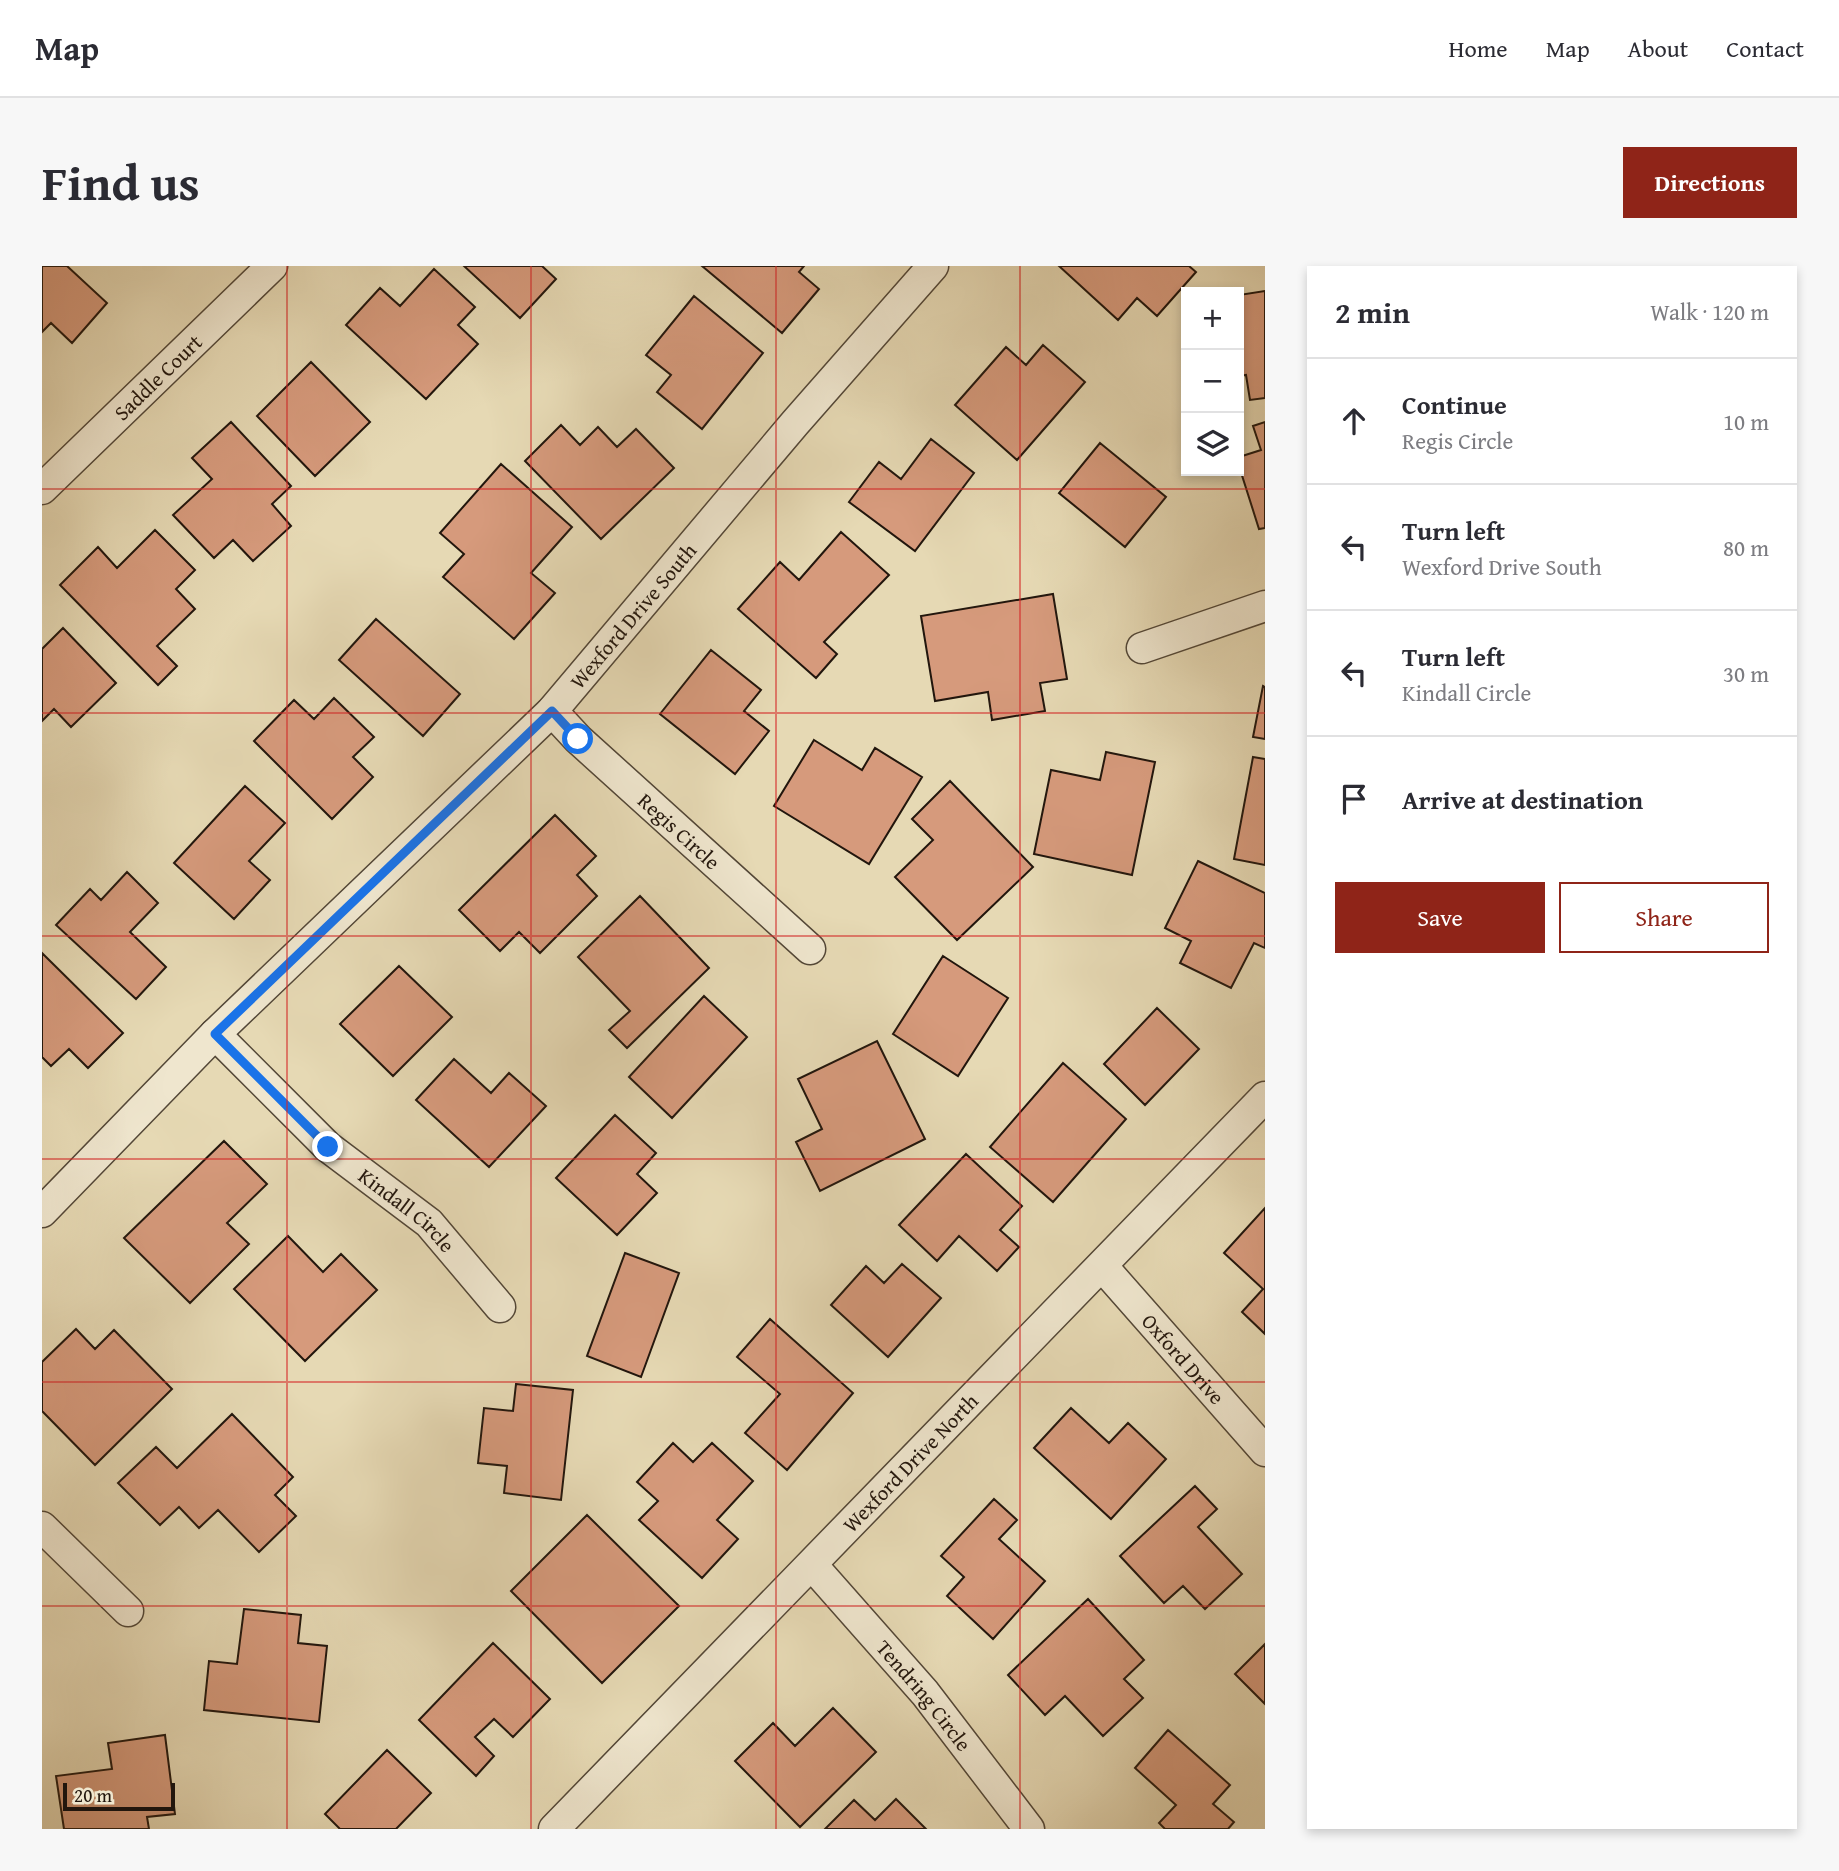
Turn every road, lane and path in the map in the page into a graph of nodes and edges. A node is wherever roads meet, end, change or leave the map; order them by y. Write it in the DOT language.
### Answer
graph roads {
  1 [pos="272,266"];
  2 [pos="933,266"];
  3 [pos="42,489"];
  4 [pos="1265,606"];
  5 [pos="1142,648"];
  6 [pos="552,711"];
  7 [pos="810,949"];
  8 [pos="215,1034"];
  9 [pos="1265,1097"];
  10 [pos="42,1212"];
  11 [pos="1102,1266"];
  12 [pos="500,1307"];
  13 [pos="1265,1451"];
  14 [pos="42,1527"];
  15 [pos="812,1565"];
  16 [pos="128,1611"];
  17 [pos="554,1829"];
  18 [pos="1029,1829"];
  1 -- 3 [label="street, Saddle Court"];
  2 -- 6 [label="street, Wexford Drive South"];
  4 -- 5 [label="street"];
  6 -- 7 [label="street, Regis Circle"];
  6 -- 8 [label="street, Wexford Drive South"];
  8 -- 10 [label="street, Wexford Drive South"];
  8 -- 12 [label="street, Kindall Circle"];
  9 -- 11 [label="street, Wexford Drive North"];
  11 -- 13 [label="street, Oxford Drive"];
  11 -- 15 [label="street, Wexford Drive North"];
  14 -- 16 [label="street"];
  15 -- 17 [label="street, Wexford Drive North"];
  15 -- 18 [label="street, Tendring Circle"];
}
